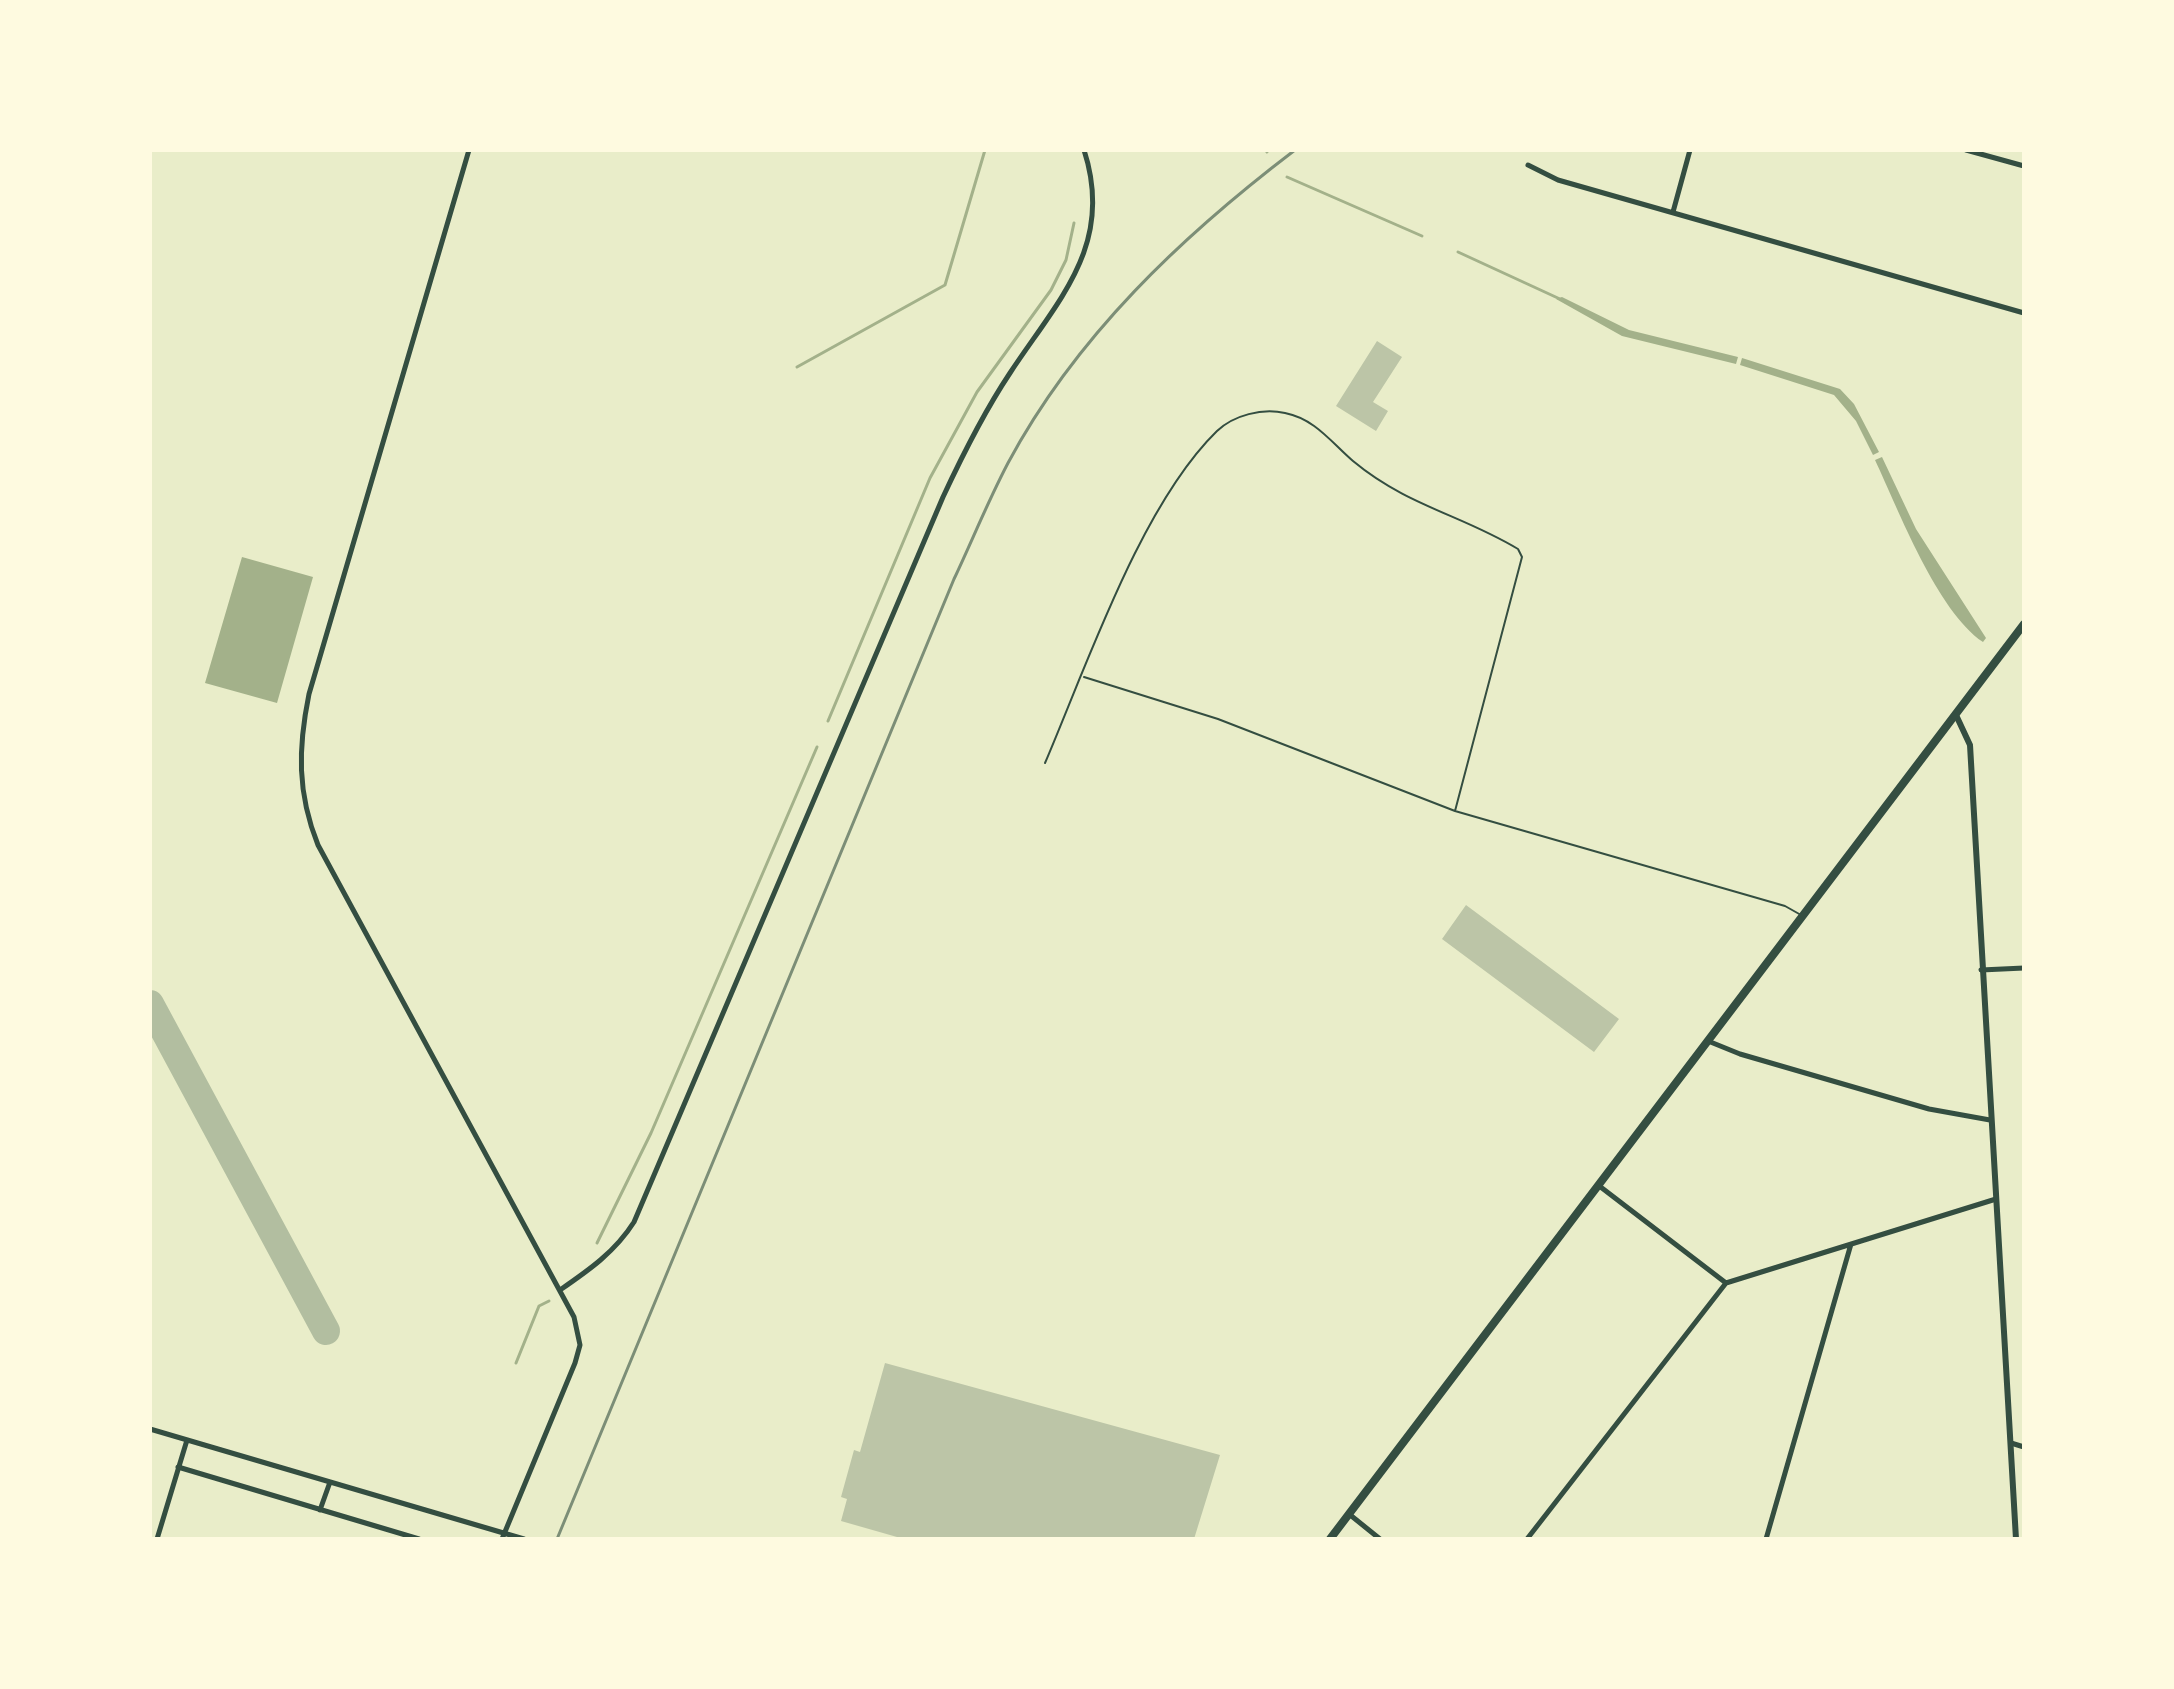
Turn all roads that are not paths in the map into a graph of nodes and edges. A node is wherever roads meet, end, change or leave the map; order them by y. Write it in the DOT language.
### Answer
graph roads {
  1 [pos="469,150"];
  2 [pos="1084,150"];
  3 [pos="1690,150"];
  4 [pos="1966,150"];
  5 [pos="1528,165"];
  6 [pos="2024,166"];
  7 [pos="1673,212"];
  8 [pos="2024,313"];
  9 [pos="2024,624"];
  10 [pos="1082,676"];
  11 [pos="1956,715"];
  12 [pos="1045,763"];
  13 [pos="1455,811"];
  14 [pos="1802,916"];
  15 [pos="2024,968"];
  16 [pos="1981,970"];
  17 [pos="1708,1041"];
  18 [pos="1990,1120"];
  19 [pos="1598,1185"];
  20 [pos="1996,1199"];
  21 [pos="1851,1243"];
  22 [pos="1726,1283"];
  23 [pos="560,1290"];
  24 [pos="150,1429"];
  25 [pos="187,1440"];
  26 [pos="2011,1443"];
  27 [pos="2024,1447"];
  28 [pos="178,1467"];
  29 [pos="330,1482"];
  30 [pos="320,1510"];
  31 [pos="1349,1514"];
  32 [pos="503,1536"];
  33 [pos="157,1539"];
  34 [pos="419,1539"];
  35 [pos="524,1539"];
  36 [pos="1330,1539"];
  37 [pos="1380,1539"];
  38 [pos="1527,1539"];
  39 [pos="1766,1539"];
  40 [pos="2016,1539"];
  1 -- 23 [label="street"];
  2 -- 23 [label="street"];
  3 -- 7 [label="street"];
  4 -- 6 [label="street"];
  5 -- 7 [label="street"];
  7 -- 8 [label="street"];
  9 -- 11 [label="main road"];
  10 -- 12 [label="lane"];
  10 -- 13 [label="lane"];
  10 -- 13 [label="lane"];
  11 -- 14 [label="main road"];
  11 -- 16 [label="street"];
  13 -- 14 [label="lane"];
  14 -- 17 [label="main road"];
  15 -- 16 [label="street"];
  16 -- 18 [label="street"];
  17 -- 18 [label="street"];
  17 -- 19 [label="main road"];
  18 -- 20 [label="street"];
  19 -- 22 [label="street"];
  19 -- 31 [label="main road"];
  20 -- 21 [label="street"];
  20 -- 26 [label="street"];
  21 -- 22 [label="street"];
  21 -- 39 [label="street"];
  22 -- 38 [label="street"];
  23 -- 32 [label="street"];
  24 -- 25 [label="street"];
  25 -- 28 [label="street"];
  25 -- 29 [label="street"];
  26 -- 27 [label="street"];
  26 -- 40 [label="street"];
  28 -- 30 [label="street"];
  28 -- 33 [label="street"];
  29 -- 30 [label="street"];
  29 -- 32 [label="street"];
  30 -- 34 [label="street"];
  31 -- 36 [label="main road"];
  31 -- 37 [label="street"];
  32 -- 35 [label="street"];
}
